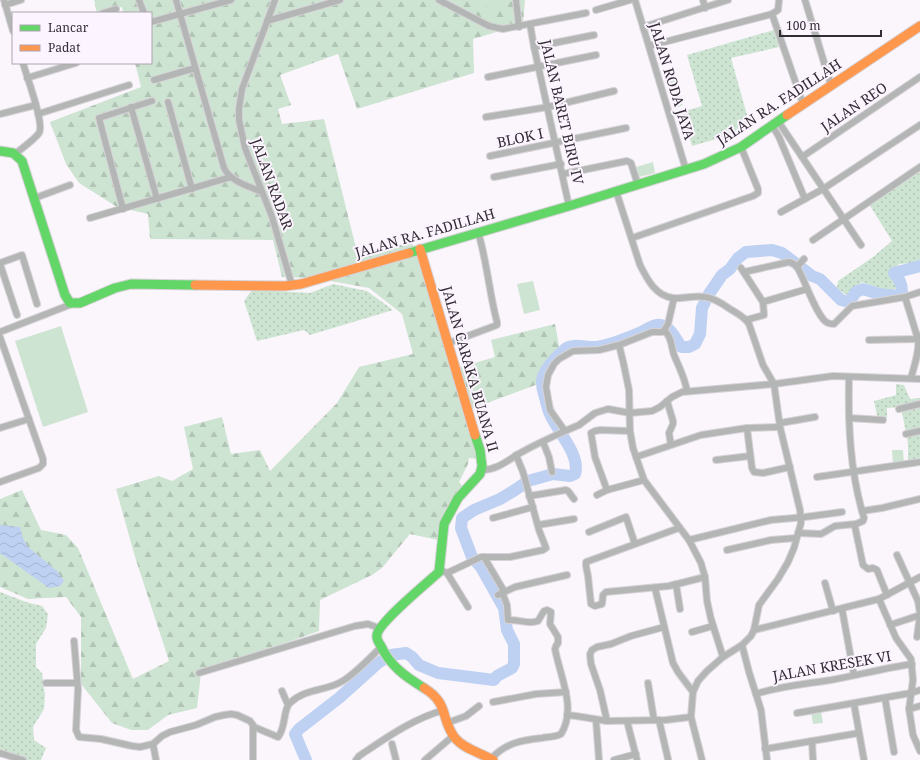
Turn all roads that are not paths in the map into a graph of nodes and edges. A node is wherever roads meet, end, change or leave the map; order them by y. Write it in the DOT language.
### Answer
graph roads {
  1 [pos="21,0"];
  2 [pos="139,0"];
  3 [pos="176,0"];
  4 [pos="231,0"];
  5 [pos="275,0"];
  6 [pos="340,0"];
  7 [pos="439,0"];
  8 [pos="516,0"];
  9 [pos="630,0"];
  10 [pos="635,0"];
  11 [pos="703,0"];
  12 [pos="728,0"];
  13 [pos="779,0"];
  14 [pos="805,0"];
  15 [pos="5,2"];
  16 [pos="219,2"];
  17 [pos="705,8"];
  18 [pos="116,9"];
  19 [pos="596,10"];
  20 [pos="106,12"];
  21 [pos="144,12"];
  22 [pos="586,12"];
  23 [pos="180,14"];
  24 [pos="772,14"];
  25 [pos="267,21"];
  26 [pos="152,22"];
  27 [pos="530,24"];
  28 [pos="920,26"];
  29 [pos="12,27"];
  30 [pos="519,27"];
  31 [pos="643,27"];
  32 [pos="594,35"];
  33 [pos="649,46"];
  34 [pos="534,47"];
  35 [pos="596,55"];
  36 [pos="22,64"];
  37 [pos="73,64"];
  38 [pos="539,67"];
  39 [pos="195,68"];
  40 [pos="488,77"];
  41 [pos="920,77"];
  42 [pos="27,78"];
  43 [pos="154,80"];
  44 [pos="129,85"];
  45 [pos="831,85"];
  46 [pos="614,91"];
  47 [pos="152,101"];
  48 [pos="168,102"];
  49 [pos="802,104"];
  50 [pos="36,105"];
  51 [pos="131,107"];
  52 [pos="548,107"];
  53 [pos="0,114"];
  54 [pos="38,114"];
  55 [pos="486,117"];
  56 [pos="775,123"];
  57 [pos="920,125"];
  58 [pos="626,128"];
  59 [pos="556,142"];
  60 [pos="741,147"];
  61 [pos="0,151"];
  62 [pos="15,154"];
  63 [pos="490,156"];
  64 [pos="802,157"];
  65 [pos="561,164"];
  66 [pos="920,167"];
  67 [pos="686,170"];
  68 [pos="563,174"];
  69 [pos="231,177"];
  70 [pos="494,177"];
  71 [pos="70,185"];
  72 [pos="638,185"];
  73 [pos="192,189"];
  74 [pos="823,189"];
  75 [pos="616,191"];
  76 [pos="262,192"];
  77 [pos="35,198"];
  78 [pos="157,199"];
  79 [pos="805,199"];
  80 [pos="569,206"];
  81 [pos="123,209"];
  82 [pos="781,212"];
  83 [pos="90,218"];
  84 [pos="844,220"];
  85 [pos="478,232"];
  86 [pos="632,238"];
  87 [pos="813,240"];
  88 [pos="861,245"];
  89 [pos="420,249"];
  90 [pos="804,259"];
  91 [pos="0,264"];
  92 [pos="798,266"];
  93 [pos="292,285"];
  94 [pos="807,289"];
  95 [pos="920,292"];
  96 [pos="906,297"];
  97 [pos="674,298"];
  98 [pos="763,302"];
  99 [pos="37,304"];
  100 [pos="72,304"];
  101 [pos="17,314"];
  102 [pos="746,320"];
  103 [pos="666,328"];
  104 [pos="0,332"];
  105 [pos="0,337"];
  106 [pos="919,338"];
  107 [pos="869,340"];
  108 [pos="449,343"];
  109 [pos="619,345"];
  110 [pos="918,361"];
  111 [pos="849,377"];
  112 [pos="911,378"];
  113 [pos="920,379"];
  114 [pos="774,384"];
  115 [pos="687,391"];
  116 [pos="667,401"];
  117 [pos="920,404"];
  118 [pos="899,409"];
  119 [pos="630,413"];
  120 [pos="815,417"];
  121 [pos="849,418"];
  122 [pos="29,419"];
  123 [pos="883,420"];
  124 [pos="780,425"];
  125 [pos="0,428"];
  126 [pos="747,428"];
  127 [pos="630,431"];
  128 [pos="920,431"];
  129 [pos="563,432"];
  130 [pos="906,434"];
  131 [pos="543,442"];
  132 [pos="671,445"];
  133 [pos="516,455"];
  134 [pos="750,456"];
  135 [pos="636,457"];
  136 [pos="716,460"];
  137 [pos="920,462"];
  138 [pos="790,467"];
  139 [pos="482,470"];
  140 [pos="853,471"];
  141 [pos="552,472"];
  142 [pos="817,477"];
  143 [pos="644,480"];
  144 [pos="0,482"];
  145 [pos="608,490"];
  146 [pos="597,495"];
  147 [pos="529,496"];
  148 [pos="574,499"];
  149 [pos="920,499"];
  150 [pos="533,507"];
  151 [pos="862,511"];
  152 [pos="842,512"];
  153 [pos="493,518"];
  154 [pos="801,518"];
  155 [pos="574,519"];
  156 [pos="856,524"];
  157 [pos="538,525"];
  158 [pos="679,528"];
  159 [pos="589,532"];
  160 [pos="797,536"];
  161 [pos="689,540"];
  162 [pos="635,544"];
  163 [pos="727,550"];
  164 [pos="897,555"];
  165 [pos="483,557"];
  166 [pos="443,572"];
  167 [pos="567,575"];
  168 [pos="920,576"];
  169 [pos="705,577"];
  170 [pos="910,582"];
  171 [pos="825,583"];
  172 [pos="676,584"];
  173 [pos="655,588"];
  174 [pos="501,592"];
  175 [pos="886,595"];
  176 [pos="879,599"];
  177 [pos="468,607"];
  178 [pos="680,608"];
  179 [pos="842,608"];
  180 [pos="833,611"];
  181 [pos="920,614"];
  182 [pos="713,626"];
  183 [pos="890,626"];
  184 [pos="664,627"];
  185 [pos="379,628"];
  186 [pos="754,630"];
  187 [pos="692,632"];
  188 [pos="917,637"];
  189 [pos="74,641"];
  190 [pos="742,645"];
  191 [pos="382,649"];
  192 [pos="723,657"];
  193 [pos="913,667"];
  194 [pos="920,669"];
  195 [pos="199,673"];
  196 [pos="854,675"];
  197 [pos="46,682"];
  198 [pos="77,683"];
  199 [pos="648,683"];
  200 [pos="920,690"];
  201 [pos="282,691"];
  202 [pos="566,692"];
  203 [pos="693,692"];
  204 [pos="911,693"];
  205 [pos="756,694"];
  206 [pos="885,698"];
  207 [pos="493,702"];
  208 [pos="854,704"];
  209 [pos="288,705"];
  210 [pos="479,706"];
  211 [pos="920,706"];
  212 [pos="909,709"];
  213 [pos="444,710"];
  214 [pos="797,713"];
  215 [pos="566,715"];
  216 [pos="691,717"];
  217 [pos="596,720"];
  218 [pos="657,720"];
  219 [pos="627,721"];
  220 [pos="607,722"];
  221 [pos="448,723"];
  222 [pos="254,727"];
  223 [pos="859,733"];
  224 [pos="453,736"];
  225 [pos="812,741"];
  226 [pos="153,744"];
  227 [pos="392,744"];
  228 [pos="765,749"];
  229 [pos="920,751"];
  230 [pos="894,752"];
  231 [pos="0,753"];
  232 [pos="637,757"];
  233 [pos="356,759"];
  234 [pos="428,759"];
  235 [pos="668,759"];
  236 [pos="24,760"];
  237 [pos="156,760"];
  238 [pos="253,760"];
  239 [pos="396,760"];
  240 [pos="492,760"];
  241 [pos="599,760"];
  242 [pos="614,760"];
  243 [pos="702,760"];
  244 [pos="767,760"];
  245 [pos="813,760"];
  246 [pos="864,760"];
  1 -- 15 [label="street"];
  2 -- 21 [label="street"];
  3 -- 23 [label="street"];
  4 -- 16 [label="street"];
  5 -- 25 [label="street, JALAN RADAR"];
  6 -- 25 [label="street"];
  7 -- 30 [label="street"];
  8 -- 30 [label="street"];
  9 -- 19 [label="street"];
  10 -- 31 [label="street, JALAN RODA JAYA"];
  11 -- 17 [label="street"];
  12 -- 17 [label="street"];
  13 -- 24 [label="street"];
  14 -- 45 [label="street"];
  15 -- 29 [label="street"];
  16 -- 23 [label="street"];
  17 -- 31 [label="street"];
  18 -- 20 [label="street"];
  22 -- 27 [label="street"];
  23 -- 26 [label="street"];
  23 -- 39 [label="street"];
  24 -- 33 [label="street"];
  24 -- 49 [label="street"];
  25 -- 76 [label="street, JALAN RADAR"];
  27 -- 30 [label="street"];
  27 -- 34 [label="street, JALAN BARET BIRU IV"];
  28 -- 45 [label="main road, JALAN RA. FADILLAH"];
  31 -- 33 [label="street, JALAN RODA JAYA"];
  32 -- 34 [label="street"];
  33 -- 67 [label="street, JALAN RODA JAYA"];
  34 -- 38 [label="street, JALAN BARET BIRU IV"];
  35 -- 38 [label="street"];
  36 -- 42 [label="street"];
  37 -- 42 [label="street"];
  38 -- 40 [label="street"];
  38 -- 52 [label="street, JALAN BARET BIRU IV"];
  39 -- 43 [label="street"];
  39 -- 69 [label="street"];
  41 -- 64 [label="street, JALAN REO"];
  42 -- 50 [label="street"];
  44 -- 54 [label="street"];
  45 -- 49 [label="main road, JALAN RA. FADILLAH"];
  46 -- 52 [label="street"];
  47 -- 51 [label="street"];
  48 -- 73 [label="street"];
  49 -- 56 [label="main road, JALAN RA. FADILLAH"];
  50 -- 53 [label="street"];
  50 -- 54 [label="street"];
  51 -- 78 [label="street"];
  51 -- 81 [label="street"];
  52 -- 55 [label="street"];
  52 -- 59 [label="street, JALAN BARET BIRU IV"];
  54 -- 62 [label="street"];
  56 -- 60 [label="main road, JALAN RA. FADILLAH"];
  56 -- 64 [label="street"];
  56 -- 79 [label="street"];
  57 -- 74 [label="street"];
  58 -- 59 [label="street, BLOK I"];
  59 -- 63 [label="street, BLOK I"];
  59 -- 65 [label="street, JALAN BARET BIRU IV"];
  60 -- 67 [label="main road, JALAN RA. FADILLAH"];
  60 -- 86 [label="street"];
  61 -- 62 [label="main road"];
  62 -- 77 [label="main road"];
  64 -- 74 [label="street"];
  65 -- 68 [label="street, JALAN BARET BIRU IV"];
  65 -- 70 [label="street"];
  66 -- 84 [label="street"];
  67 -- 72 [label="main road, JALAN RA. FADILLAH"];
  68 -- 72 [label="street"];
  68 -- 80 [label="street, JALAN BARET BIRU IV"];
  69 -- 73 [label="street"];
  69 -- 76 [label="street"];
  71 -- 77 [label="street"];
  72 -- 75 [label="main road, JALAN RA. FADILLAH"];
  73 -- 78 [label="street"];
  74 -- 79 [label="street"];
  74 -- 84 [label="street"];
  75 -- 80 [label="main road, JALAN RA. FADILLAH"];
  75 -- 86 [label="street"];
  76 -- 93 [label="street, JALAN RADAR"];
  77 -- 100 [label="main road"];
  78 -- 81 [label="street"];
  79 -- 82 [label="street"];
  80 -- 85 [label="main road, JALAN RA. FADILLAH"];
  81 -- 83 [label="street"];
  84 -- 87 [label="street"];
  84 -- 88 [label="street"];
  85 -- 89 [label="main road, JALAN RA. FADILLAH"];
  85 -- 108 [label="street"];
  86 -- 97 [label="street"];
  89 -- 93 [label="main road, JALAN RA. FADILLAH"];
  89 -- 108 [label="main road, JALAN CARAKA BUANA II"];
  90 -- 92 [label="street"];
  91 -- 99 [label="street"];
  91 -- 101 [label="street"];
  92 -- 94 [label="street"];
  92 -- 98 [label="street"];
  93 -- 100 [label="main road, JALAN RA. FADILLAH"];
  94 -- 96 [label="street"];
  94 -- 98 [label="street"];
  95 -- 96 [label="street"];
  96 -- 106 [label="street"];
  97 -- 102 [label="street"];
  97 -- 103 [label="street"];
  98 -- 102 [label="street"];
  100 -- 104 [label="street"];
  102 -- 114 [label="street"];
  103 -- 109 [label="street"];
  103 -- 115 [label="street"];
  105 -- 122 [label="street"];
  106 -- 107 [label="street"];
  106 -- 110 [label="street"];
  108 -- 139 [label="main road, JALAN CARAKA BUANA II"];
  109 -- 119 [label="street"];
  109 -- 129 [label="street"];
  110 -- 112 [label="street"];
  111 -- 112 [label="street"];
  111 -- 114 [label="street"];
  111 -- 121 [label="street"];
  112 -- 113 [label="street"];
  114 -- 115 [label="street"];
  114 -- 124 [label="street"];
  115 -- 116 [label="street"];
  116 -- 119 [label="street"];
  116 -- 132 [label="street"];
  117 -- 118 [label="street"];
  119 -- 127 [label="street"];
  119 -- 129 [label="street"];
  120 -- 124 [label="street"];
  121 -- 123 [label="street"];
  121 -- 140 [label="street"];
  122 -- 125 [label="street"];
  122 -- 144 [label="street"];
  124 -- 126 [label="street"];
  124 -- 138 [label="street"];
  126 -- 132 [label="street"];
  126 -- 134 [label="street"];
  127 -- 135 [label="street"];
  127 -- 145 [label="street"];
  128 -- 130 [label="street"];
  129 -- 131 [label="street"];
  131 -- 133 [label="street"];
  131 -- 141 [label="street"];
  132 -- 135 [label="street"];
  133 -- 139 [label="street"];
  133 -- 147 [label="street"];
  134 -- 136 [label="street"];
  134 -- 138 [label="street"];
  135 -- 143 [label="street"];
  137 -- 140 [label="street"];
  138 -- 154 [label="street"];
  139 -- 166 [label="main road, JALAN CARAKA BUANA II"];
  140 -- 142 [label="street"];
  140 -- 151 [label="street"];
  143 -- 145 [label="street"];
  143 -- 158 [label="street"];
  145 -- 146 [label="street"];
  147 -- 148 [label="street"];
  147 -- 150 [label="street"];
  149 -- 151 [label="street"];
  150 -- 153 [label="street"];
  150 -- 157 [label="street"];
  151 -- 156 [label="street"];
  152 -- 154 [label="street"];
  154 -- 160 [label="street"];
  154 -- 161 [label="street"];
  155 -- 157 [label="street"];
  156 -- 160 [label="street"];
  156 -- 175 [label="street"];
  157 -- 165 [label="street"];
  158 -- 161 [label="street"];
  158 -- 162 [label="street"];
  159 -- 162 [label="street"];
  160 -- 163 [label="street"];
  160 -- 186 [label="street"];
  161 -- 169 [label="street"];
  162 -- 173 [label="street"];
  164 -- 170 [label="street"];
  165 -- 166 [label="street"];
  165 -- 174 [label="street"];
  166 -- 177 [label="street"];
  166 -- 185 [label="main road"];
  167 -- 174 [label="street"];
  168 -- 170 [label="street"];
  169 -- 172 [label="street"];
  169 -- 182 [label="street"];
  170 -- 175 [label="street"];
  170 -- 181 [label="street"];
  171 -- 180 [label="street"];
  172 -- 173 [label="street"];
  172 -- 178 [label="street"];
  173 -- 184 [label="street"];
  174 -- 202 [label="street"];
  175 -- 176 [label="street"];
  176 -- 179 [label="street"];
  176 -- 183 [label="street"];
  179 -- 180 [label="street"];
  179 -- 196 [label="street"];
  180 -- 186 [label="street"];
  181 -- 183 [label="street"];
  181 -- 188 [label="street"];
  182 -- 187 [label="street"];
  182 -- 192 [label="street"];
  183 -- 193 [label="street"];
  184 -- 203 [label="street"];
  184 -- 220 [label="street"];
  185 -- 191 [label="main road"];
  185 -- 195 [label="street"];
  186 -- 190 [label="street"];
  189 -- 198 [label="street"];
  190 -- 192 [label="street"];
  190 -- 205 [label="street"];
  191 -- 209 [label="street"];
  191 -- 213 [label="main road"];
  192 -- 203 [label="street"];
  193 -- 194 [label="street, JALAN KRESEK VI"];
  193 -- 196 [label="street, JALAN KRESEK VI"];
  193 -- 204 [label="street"];
  196 -- 205 [label="street, JALAN KRESEK VI"];
  197 -- 198 [label="street"];
  198 -- 226 [label="street"];
  199 -- 218 [label="street"];
  200 -- 204 [label="street"];
  201 -- 209 [label="street"];
  202 -- 207 [label="street"];
  202 -- 215 [label="street"];
  203 -- 216 [label="street"];
  204 -- 206 [label="street"];
  204 -- 212 [label="street"];
  205 -- 228 [label="street"];
  206 -- 208 [label="street"];
  206 -- 230 [label="street"];
  208 -- 214 [label="street"];
  208 -- 223 [label="street"];
  209 -- 222 [label="street"];
  210 -- 221 [label="street"];
  211 -- 212 [label="street"];
  212 -- 229 [label="street"];
  213 -- 221 [label="main road"];
  213 -- 233 [label="street"];
  215 -- 217 [label="street"];
  215 -- 240 [label="street"];
  216 -- 218 [label="street"];
  216 -- 243 [label="street"];
  217 -- 220 [label="street"];
  217 -- 241 [label="street"];
  218 -- 219 [label="street"];
  218 -- 235 [label="street"];
  219 -- 220 [label="street"];
  219 -- 232 [label="street"];
  221 -- 224 [label="main road"];
  222 -- 226 [label="street"];
  222 -- 238 [label="street"];
  223 -- 225 [label="street"];
  223 -- 246 [label="street"];
  224 -- 234 [label="street"];
  224 -- 240 [label="main road"];
  225 -- 228 [label="street"];
  225 -- 245 [label="street"];
  226 -- 237 [label="street"];
  227 -- 239 [label="street"];
  228 -- 244 [label="street"];
  231 -- 236 [label="street"];
  232 -- 242 [label="street"];
}
